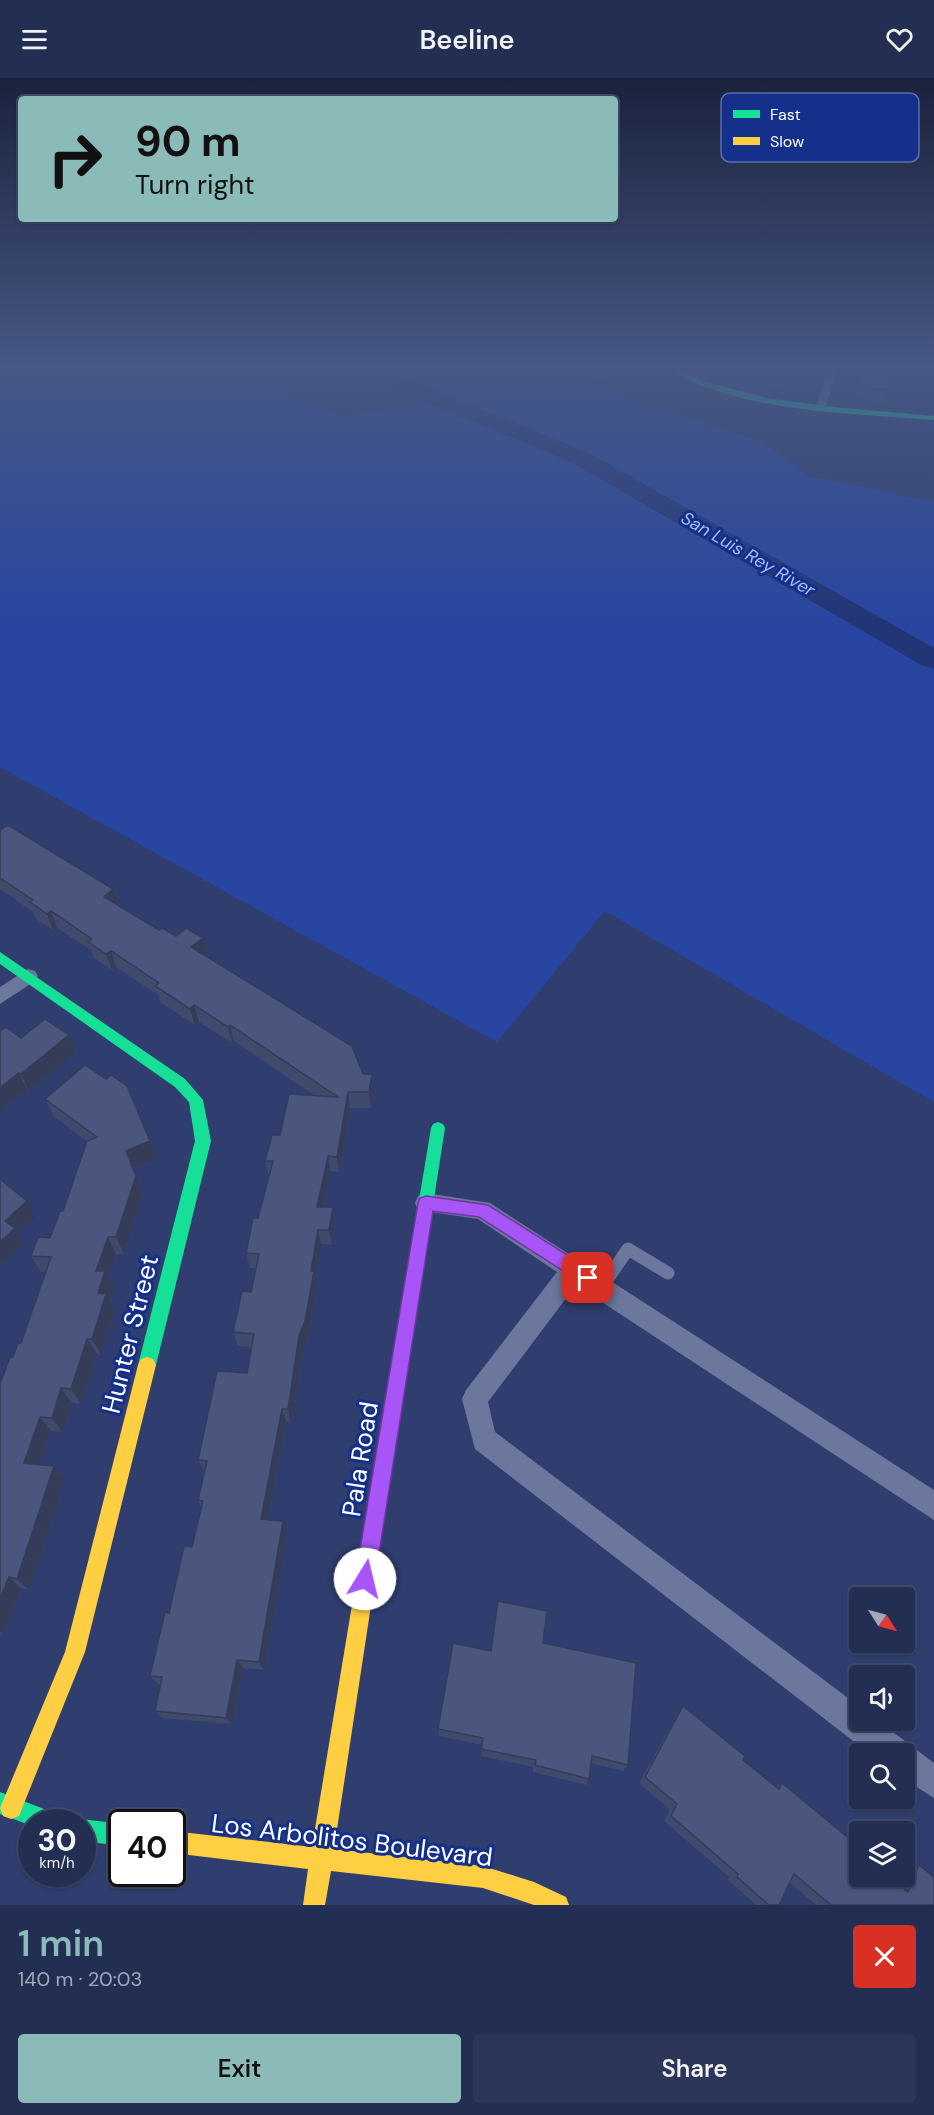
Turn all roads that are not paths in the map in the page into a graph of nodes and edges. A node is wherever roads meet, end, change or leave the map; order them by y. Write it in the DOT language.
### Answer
graph roads {
  1 [pos="0,957"];
  2 [pos="28,976"];
  3 [pos="0,997"];
  4 [pos="438,1128"];
  5 [pos="426,1203"];
  6 [pos="574,1269"];
  7 [pos="668,1273"];
  8 [pos="602,1287"];
  9 [pos="934,1506"];
  10 [pos="882,1743"];
  11 [pos="915,1768"];
  12 [pos="934,1782"];
  13 [pos="5,1806"];
  14 [pos="186,1844"];
  15 [pos="320,1860"];
  16 [pos="314,1905"];
  17 [pos="558,1905"];
  1 -- 2 [label="street, Hunter Street"];
  2 -- 3 [label="street"];
  2 -- 13 [label="street, Hunter Street"];
  4 -- 5 [label="street, Pala Road"];
  5 -- 6 [label="street"];
  5 -- 15 [label="street, Pala Road"];
  6 -- 8 [label="street"];
  6 -- 10 [label="street"];
  7 -- 8 [label="lane"];
  8 -- 9 [label="street"];
  11 -- 12 [label="street"];
  14 -- 15 [label="street, Los Arbolitos Boulevard"];
  15 -- 16 [label="street, Pala Road"];
  15 -- 17 [label="street, Los Arbolitos Boulevard"];
}
